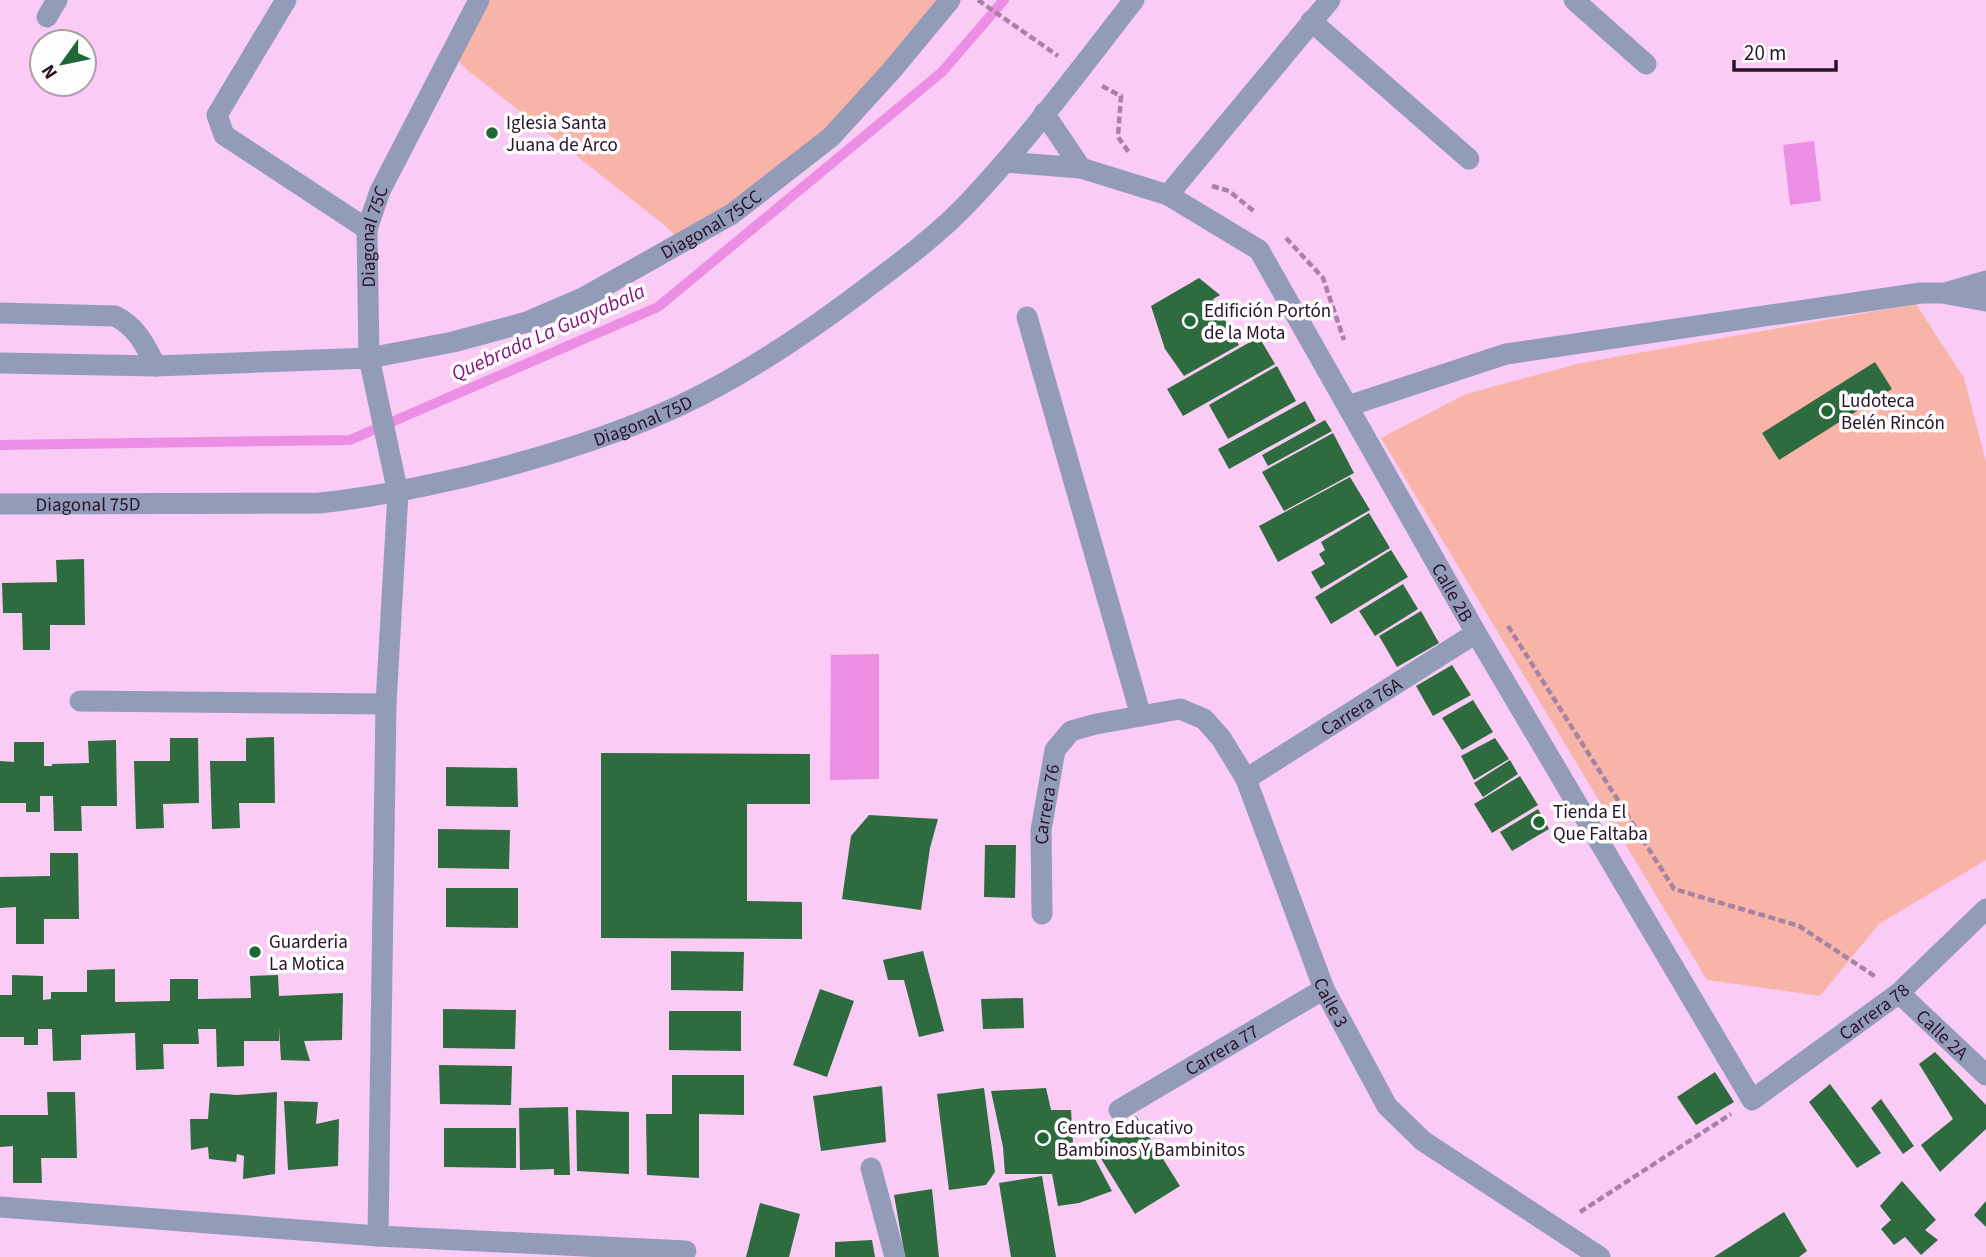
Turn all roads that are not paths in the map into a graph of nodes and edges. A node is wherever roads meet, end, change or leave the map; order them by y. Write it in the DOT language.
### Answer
graph roads {
  1 [pos="286,0"];
  2 [pos="479,0"];
  3 [pos="950,0"];
  4 [pos="1134,0"];
  5 [pos="1330,0"];
  6 [pos="1574,0"];
  7 [pos="1311,21"];
  8 [pos="1646,64"];
  9 [pos="1044,113"];
  10 [pos="1469,159"];
  11 [pos="1005,162"];
  12 [pos="1081,168"];
  13 [pos="1168,195"];
  14 [pos="367,229"];
  15 [pos="1986,281"];
  16 [pos="1942,293"];
  17 [pos="1986,301"];
  18 [pos="0,313"];
  19 [pos="1027,317"];
  20 [pos="369,358"];
  21 [pos="0,363"];
  22 [pos="156,366"];
  23 [pos="1348,406"];
  24 [pos="398,492"];
  25 [pos="0,504"];
  26 [pos="1476,634"];
  27 [pos="80,701"];
  28 [pos="386,704"];
  29 [pos="1141,716"];
  30 [pos="1247,779"];
  31 [pos="1986,909"];
  32 [pos="1042,914"];
  33 [pos="1324,989"];
  34 [pos="1899,993"];
  35 [pos="1986,1075"];
  36 [pos="1752,1100"];
  37 [pos="1119,1110"];
  38 [pos="871,1168"];
  39 [pos="0,1207"];
  40 [pos="377,1236"];
  41 [pos="686,1251"];
  42 [pos="895,1257"];
  43 [pos="1600,1257"];
  1 -- 14 [label="street"];
  2 -- 14 [label="street, Diagonal 75C"];
  3 -- 20 [label="street, Diagonal 75CC"];
  4 -- 9 [label="street, Diagonal 75D"];
  5 -- 7 [label="street"];
  6 -- 8 [label="street"];
  7 -- 10 [label="street"];
  7 -- 13 [label="street"];
  9 -- 11 [label="street, Diagonal 75D"];
  9 -- 12 [label="street"];
  11 -- 12 [label="street, Calle 2B"];
  11 -- 24 [label="street, Diagonal 75D"];
  12 -- 13 [label="street, Calle 2B"];
  13 -- 23 [label="street, Calle 2B"];
  14 -- 20 [label="street, Diagonal 75C"];
  15 -- 16 [label="street"];
  16 -- 17 [label="street"];
  16 -- 23 [label="street"];
  18 -- 22 [label="street"];
  19 -- 29 [label="street"];
  20 -- 22 [label="street"];
  20 -- 24 [label="street, Diagonal 75C"];
  21 -- 22 [label="street"];
  23 -- 26 [label="street, Calle 2B"];
  24 -- 25 [label="street, Diagonal 75D"];
  24 -- 28 [label="street, Diagonal 75C"];
  26 -- 30 [label="street, Carrera 76A"];
  26 -- 36 [label="street, Calle 2B"];
  27 -- 28 [label="street"];
  28 -- 40 [label="street, Diagonal 75C"];
  29 -- 30 [label="street, Calle 3"];
  29 -- 32 [label="street, Carrera 76"];
  30 -- 33 [label="street, Calle 3"];
  31 -- 34 [label="street, Carrera 78"];
  33 -- 37 [label="street, Carrera 77"];
  33 -- 43 [label="street, Calle 3"];
  34 -- 35 [label="street, Calle 2A"];
  34 -- 36 [label="street, Carrera 78"];
  38 -- 42 [label="street"];
  39 -- 40 [label="street"];
  40 -- 41 [label="street"];
}
